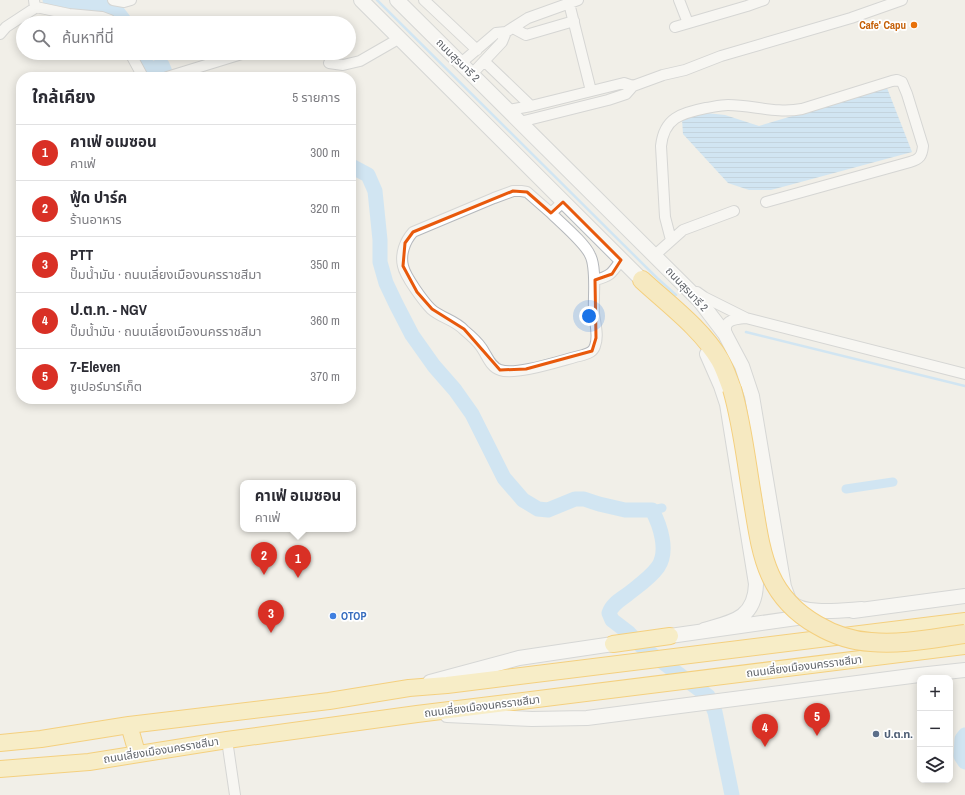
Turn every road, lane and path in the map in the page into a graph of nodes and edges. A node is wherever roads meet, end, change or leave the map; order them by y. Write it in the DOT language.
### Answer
graph roads {
  1 [pos="113,0"];
  2 [pos="131,0"];
  3 [pos="361,0"];
  4 [pos="424,0"];
  5 [pos="680,0"];
  6 [pos="764,0"];
  7 [pos="902,0"];
  8 [pos="402,1"];
  9 [pos="573,2"];
  10 [pos="745,3"];
  11 [pos="35,4"];
  12 [pos="551,5"];
  13 [pos="20,16"];
  14 [pos="91,16"];
  15 [pos="16,19"];
  16 [pos="574,21"];
  17 [pos="688,23"];
  18 [pos="675,27"];
  19 [pos="509,30"];
  20 [pos="0,34"];
  21 [pos="400,38"];
  22 [pos="477,50"];
  23 [pos="134,60"];
  24 [pos="222,60"];
  25 [pos="484,61"];
  26 [pos="329,63"];
  27 [pos="461,63"];
  28 [pos="140,72"];
  29 [pos="182,72"];
  30 [pos="472,74"];
  31 [pos="633,86"];
  32 [pos="591,91"];
  33 [pos="531,106"];
  34 [pos="509,110"];
  35 [pos="520,122"];
  36 [pos="563,202"];
  37 [pos="766,202"];
  38 [pos="734,211"];
  39 [pos="551,213"];
  40 [pos="671,240"];
  41 [pos="655,255"];
  42 [pos="621,260"];
  43 [pos="595,280"];
  44 [pos="642,280"];
  45 [pos="680,280"];
  46 [pos="746,318"];
  47 [pos="734,350"];
  48 [pos="965,374"];
  49 [pos="770,500"];
  50 [pos="743,505"];
  51 [pos="965,596"];
  52 [pos="862,610"];
  53 [pos="965,621"];
  54 [pos="704,630"];
  55 [pos="965,634"];
  56 [pos="670,636"];
  57 [pos="613,644"];
  58 [pos="965,646"];
  59 [pos="965,670"];
  60 [pos="409,688"];
  61 [pos="417,714"];
  62 [pos="129,725"];
  63 [pos="227,740"];
  64 [pos="0,743"];
  65 [pos="137,753"];
  66 [pos="0,769"];
  67 [pos="235,795"];
  1 -- 2 [label="street"];
  3 -- 21 [label="main road"];
  4 -- 22 [label="street"];
  5 -- 17 [label="street"];
  6 -- 10 [label="street"];
  7 -- 31 [label="street"];
  8 -- 27 [label="main road, ถนนสุรนารี 2"];
  9 -- 12 [label="street"];
  9 -- 16 [label="street"];
  10 -- 17 [label="street"];
  11 -- 13 [label="street"];
  11 -- 14 [label="street"];
  12 -- 19 [label="street"];
  15 -- 20 [label="street"];
  16 -- 19 [label="street"];
  16 -- 32 [label="street"];
  17 -- 18 [label="street"];
  19 -- 22 [label="street"];
  19 -- 25 [label="street"];
  21 -- 26 [label="street"];
  21 -- 36 [label="main road"];
  22 -- 27 [label="street"];
  23 -- 28 [label="street"];
  24 -- 29 [label="street"];
  25 -- 30 [label="street"];
  25 -- 33 [label="street"];
  27 -- 30 [label="main road, ถนนสุรนารี 2"];
  30 -- 34 [label="main road, ถนนสุรนารี 2"];
  31 -- 32 [label="street"];
  31 -- 35 [label="street"];
  32 -- 33 [label="street"];
  33 -- 34 [label="street"];
  34 -- 35 [label="main road, ถนนสุรนารี 2"];
  35 -- 41 [label="main road, ถนนสุรนารี 2"];
  36 -- 39 [label="street"];
  36 -- 42 [label="main road"];
  37 -- 40 [label="street"];
  38 -- 40 [label="street"];
  39 -- 43 [label="street"];
  39 -- 43 [label="street"];
  40 -- 41 [label="street"];
  41 -- 45 [label="main road, ถนนสุรนารี 2"];
  42 -- 43 [label="street"];
  42 -- 44 [label="main road"];
  44 -- 50 [label="main road"];
  44 -- 55 [label="highway, bridge"];
  45 -- 46 [label="street"];
  45 -- 47 [label="main road, ถนนสุรนารี 2"];
  46 -- 47 [label="street"];
  46 -- 48 [label="street"];
  47 -- 49 [label="main road, ถนนสุรนารี 2"];
  49 -- 50 [label="main road"];
  49 -- 52 [label="main road, ถนนสุรนารี 2"];
  50 -- 54 [label="main road"];
  51 -- 52 [label="main road"];
  52 -- 54 [label="main road"];
  53 -- 60 [label="highway"];
  54 -- 56 [label="main road"];
  56 -- 57 [label="highway"];
  57 -- 60 [label="main road"];
  58 -- 61 [label="highway, ถนนเลี่ยงเมืองนครราชสีมา"];
  59 -- 61 [label="main road"];
  60 -- 62 [label="highway"];
  61 -- 63 [label="highway, ถนนเลี่ยงเมืองนครราชสีมา"];
  62 -- 64 [label="highway"];
  62 -- 65 [label="highway"];
  63 -- 65 [label="highway, ถนนเลี่ยงเมืองนครราชสีมา"];
  63 -- 67 [label="street"];
  65 -- 66 [label="highway, ถนนเลี่ยงเมืองนครราชสีมา"];
}
